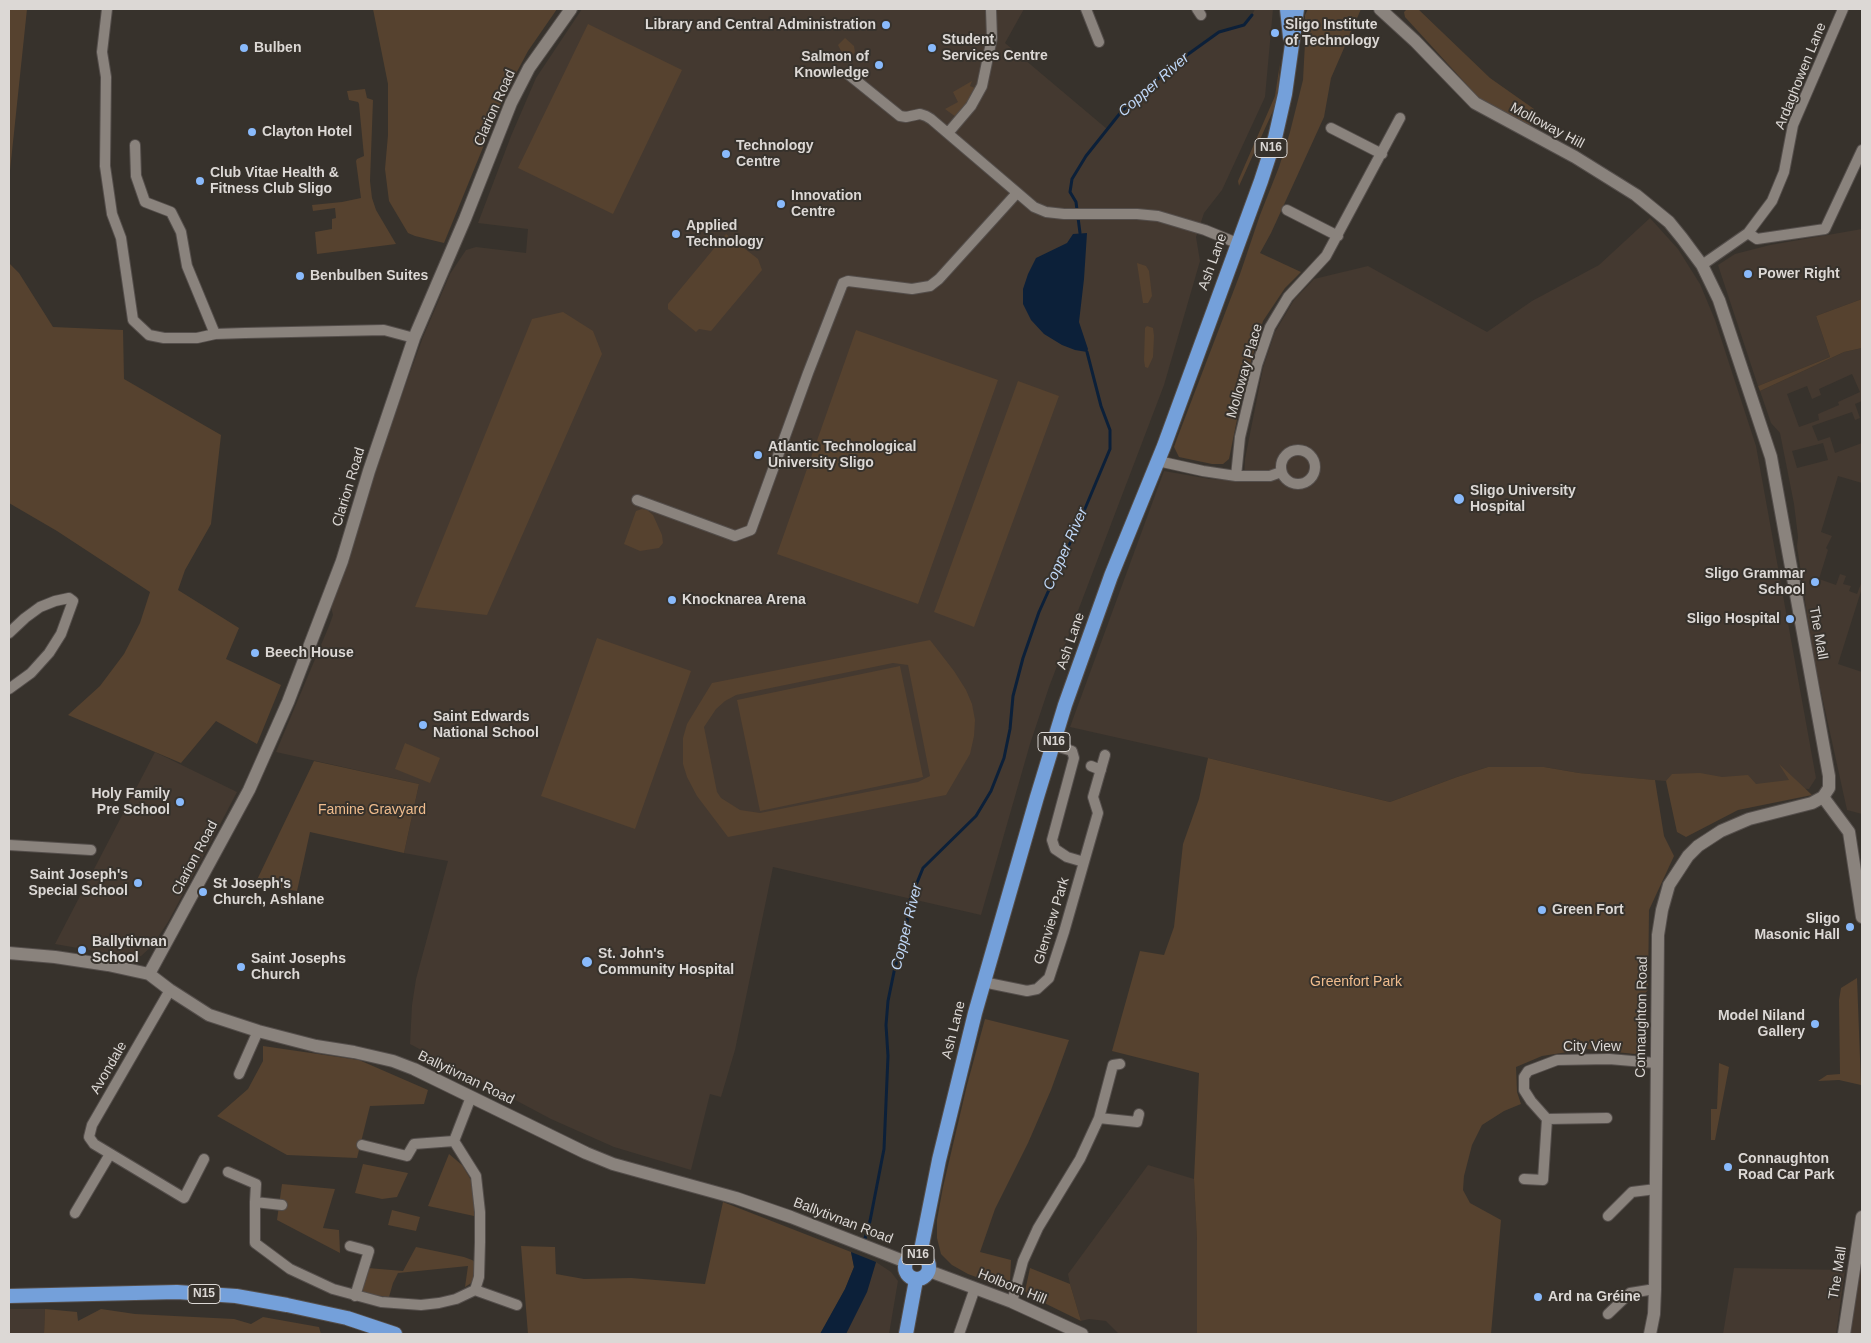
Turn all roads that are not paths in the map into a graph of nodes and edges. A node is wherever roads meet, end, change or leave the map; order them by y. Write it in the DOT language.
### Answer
graph roads {
  1 [pos="107,9"];
  2 [pos="571,9"];
  3 [pos="990,9"];
  4 [pos="1086,9"];
  5 [pos="1287,9"];
  6 [pos="1297,9"];
  7 [pos="1380,9"];
  8 [pos="1843,9"];
  9 [pos="1099,42"];
  10 [pos="1292,50"];
  11 [pos="848,74"];
  12 [pos="1400,118"];
  13 [pos="1331,128"];
  14 [pos="948,133"];
  15 [pos="135,145"];
  16 [pos="1862,150"];
  17 [pos="1382,154"];
  18 [pos="1016,194"];
  19 [pos="1287,210"];
  20 [pos="1748,233"];
  21 [pos="1338,236"];
  22 [pos="1237,243"];
  23 [pos="1702,265"];
  24 [pos="215,334"];
  25 [pos="414,338"];
  26 [pos="1158,461"];
  27 [pos="1281,472"];
  28 [pos="1236,476"];
  29 [pos="637,500"];
  30 [pos="9,633"];
  31 [pos="9,689"];
  32 [pos="1053,745"];
  33 [pos="1105,756"];
  34 [pos="1090,766"];
  35 [pos="1101,770"];
  36 [pos="1823,797"];
  37 [pos="9,845"];
  38 [pos="91,850"];
  39 [pos="1084,862"];
  40 [pos="1862,917"];
  41 [pos="9,953"];
  42 [pos="149,974"];
  43 [pos="983,982"];
  44 [pos="170,990"];
  45 [pos="258,1030"];
  46 [pos="1656,1063"];
  47 [pos="1120,1064"];
  48 [pos="239,1074"];
  49 [pos="471,1097"];
  50 [pos="1139,1114"];
  51 [pos="1099,1118"];
  52 [pos="1606,1118"];
  53 [pos="1547,1119"];
  54 [pos="454,1141"];
  55 [pos="362,1146"];
  56 [pos="110,1154"];
  57 [pos="204,1159"];
  58 [pos="228,1172"];
  59 [pos="1524,1179"];
  60 [pos="1656,1188"];
  61 [pos="255,1202"];
  62 [pos="282,1205"];
  63 [pos="76,1213"];
  64 [pos="1608,1216"];
  65 [pos="1862,1217"];
  66 [pos="350,1246"];
  67 [pos="920,1255"];
  68 [pos="906,1262"];
  69 [pos="929,1271"];
  70 [pos="916,1280"];
  71 [pos="975,1288"];
  72 [pos="1654,1289"];
  73 [pos="475,1290"];
  74 [pos="9,1296"];
  75 [pos="355,1296"];
  76 [pos="1012,1302"];
  77 [pos="517,1305"];
  78 [pos="1608,1314"];
  79 [pos="1654,1314"];
  80 [pos="1066,1330"];
  81 [pos="395,1334"];
  82 [pos="906,1334"];
  83 [pos="959,1334"];
  84 [pos="1082,1334"];
  85 [pos="1650,1334"];
  86 [pos="1661,1334"];
  87 [pos="1844,1334"];
  1 -- 24 [label="street"];
  2 -- 25 [label="street, Clarion Road"];
  3 -- 14 [label="street"];
  4 -- 9 [label="street"];
  5 -- 10 [label="highway, Ash Lane / N16"];
  6 -- 10 [label="highway, Ash Lane / N16"];
  7 -- 23 [label="street, Molloway Hill"];
  8 -- 20 [label="street, Ardaghowen Lane"];
  10 -- 22 [label="highway, Ash Lane / N16"];
  11 -- 14 [label="street"];
  12 -- 17 [label="street, Molloway Place"];
  13 -- 17 [label="street"];
  14 -- 18 [label="street"];
  15 -- 24 [label="street"];
  16 -- 20 [label="street"];
  17 -- 21 [label="street, Molloway Place"];
  18 -- 22 [label="street"];
  18 -- 29 [label="street"];
  19 -- 21 [label="street"];
  20 -- 23 [label="street, Ardaghowen Lane"];
  21 -- 28 [label="street, Molloway Place"];
  22 -- 26 [label="highway, Ash Lane / N16"];
  23 -- 36 [label="street, The Mall"];
  24 -- 25 [label="street"];
  25 -- 42 [label="street, Clarion Road"];
  26 -- 28 [label="street"];
  26 -- 32 [label="highway, Ash Lane / N16"];
  27 -- 28 [label="street"];
  30 -- 31 [label="street"];
  32 -- 39 [label="street, Glenview Park"];
  32 -- 43 [label="highway, Ash Lane / N16"];
  33 -- 35 [label="street, Glenview Park"];
  34 -- 35 [label="street"];
  35 -- 39 [label="street, Glenview Park"];
  36 -- 40 [label="street"];
  36 -- 46 [label="street, Connaughton Road"];
  37 -- 38 [label="street"];
  39 -- 43 [label="street, Glenview Park"];
  41 -- 42 [label="street, Ballytivnan Road"];
  42 -- 44 [label="street, Ballytivnan Road"];
  43 -- 67 [label="highway, Ash Lane / N16"];
  44 -- 45 [label="street, Ballytivnan Road"];
  44 -- 56 [label="street, Avondale"];
  45 -- 48 [label="street"];
  45 -- 49 [label="street, Ballytivnan Road"];
  46 -- 53 [label="street, City View"];
  46 -- 60 [label="street, Connaughton Road"];
  47 -- 51 [label="street"];
  49 -- 54 [label="street"];
  49 -- 68 [label="street, Ballytivnan Road"];
  50 -- 51 [label="street"];
  51 -- 76 [label="street"];
  52 -- 53 [label="street"];
  53 -- 59 [label="street"];
  54 -- 55 [label="street"];
  54 -- 73 [label="street"];
  56 -- 57 [label="street, Avondale"];
  56 -- 63 [label="street"];
  58 -- 61 [label="street"];
  60 -- 64 [label="street"];
  60 -- 72 [label="street, Connaughton Road"];
  61 -- 62 [label="street"];
  61 -- 75 [label="street"];
  65 -- 87 [label="street, The Mall"];
  66 -- 75 [label="street"];
  67 -- 68 [label="highway, N16"];
  67 -- 69 [label="highway, N16"];
  68 -- 70 [label="highway, N16"];
  69 -- 70 [label="highway, N16"];
  69 -- 71 [label="street, Holborn Hill"];
  70 -- 82 [label="highway, N16"];
  71 -- 76 [label="street, Holborn Hill"];
  71 -- 83 [label="street"];
  72 -- 78 [label="street"];
  72 -- 79 [label="street, Connaughton Road"];
  73 -- 75 [label="street"];
  73 -- 77 [label="street"];
  74 -- 81 [label="highway, N15"];
  76 -- 80 [label="street, Holborn Hill"];
  79 -- 85 [label="street, Connaughton Road"];
  79 -- 86 [label="street"];
  80 -- 84 [label="street, Holborn Hill"];
}
